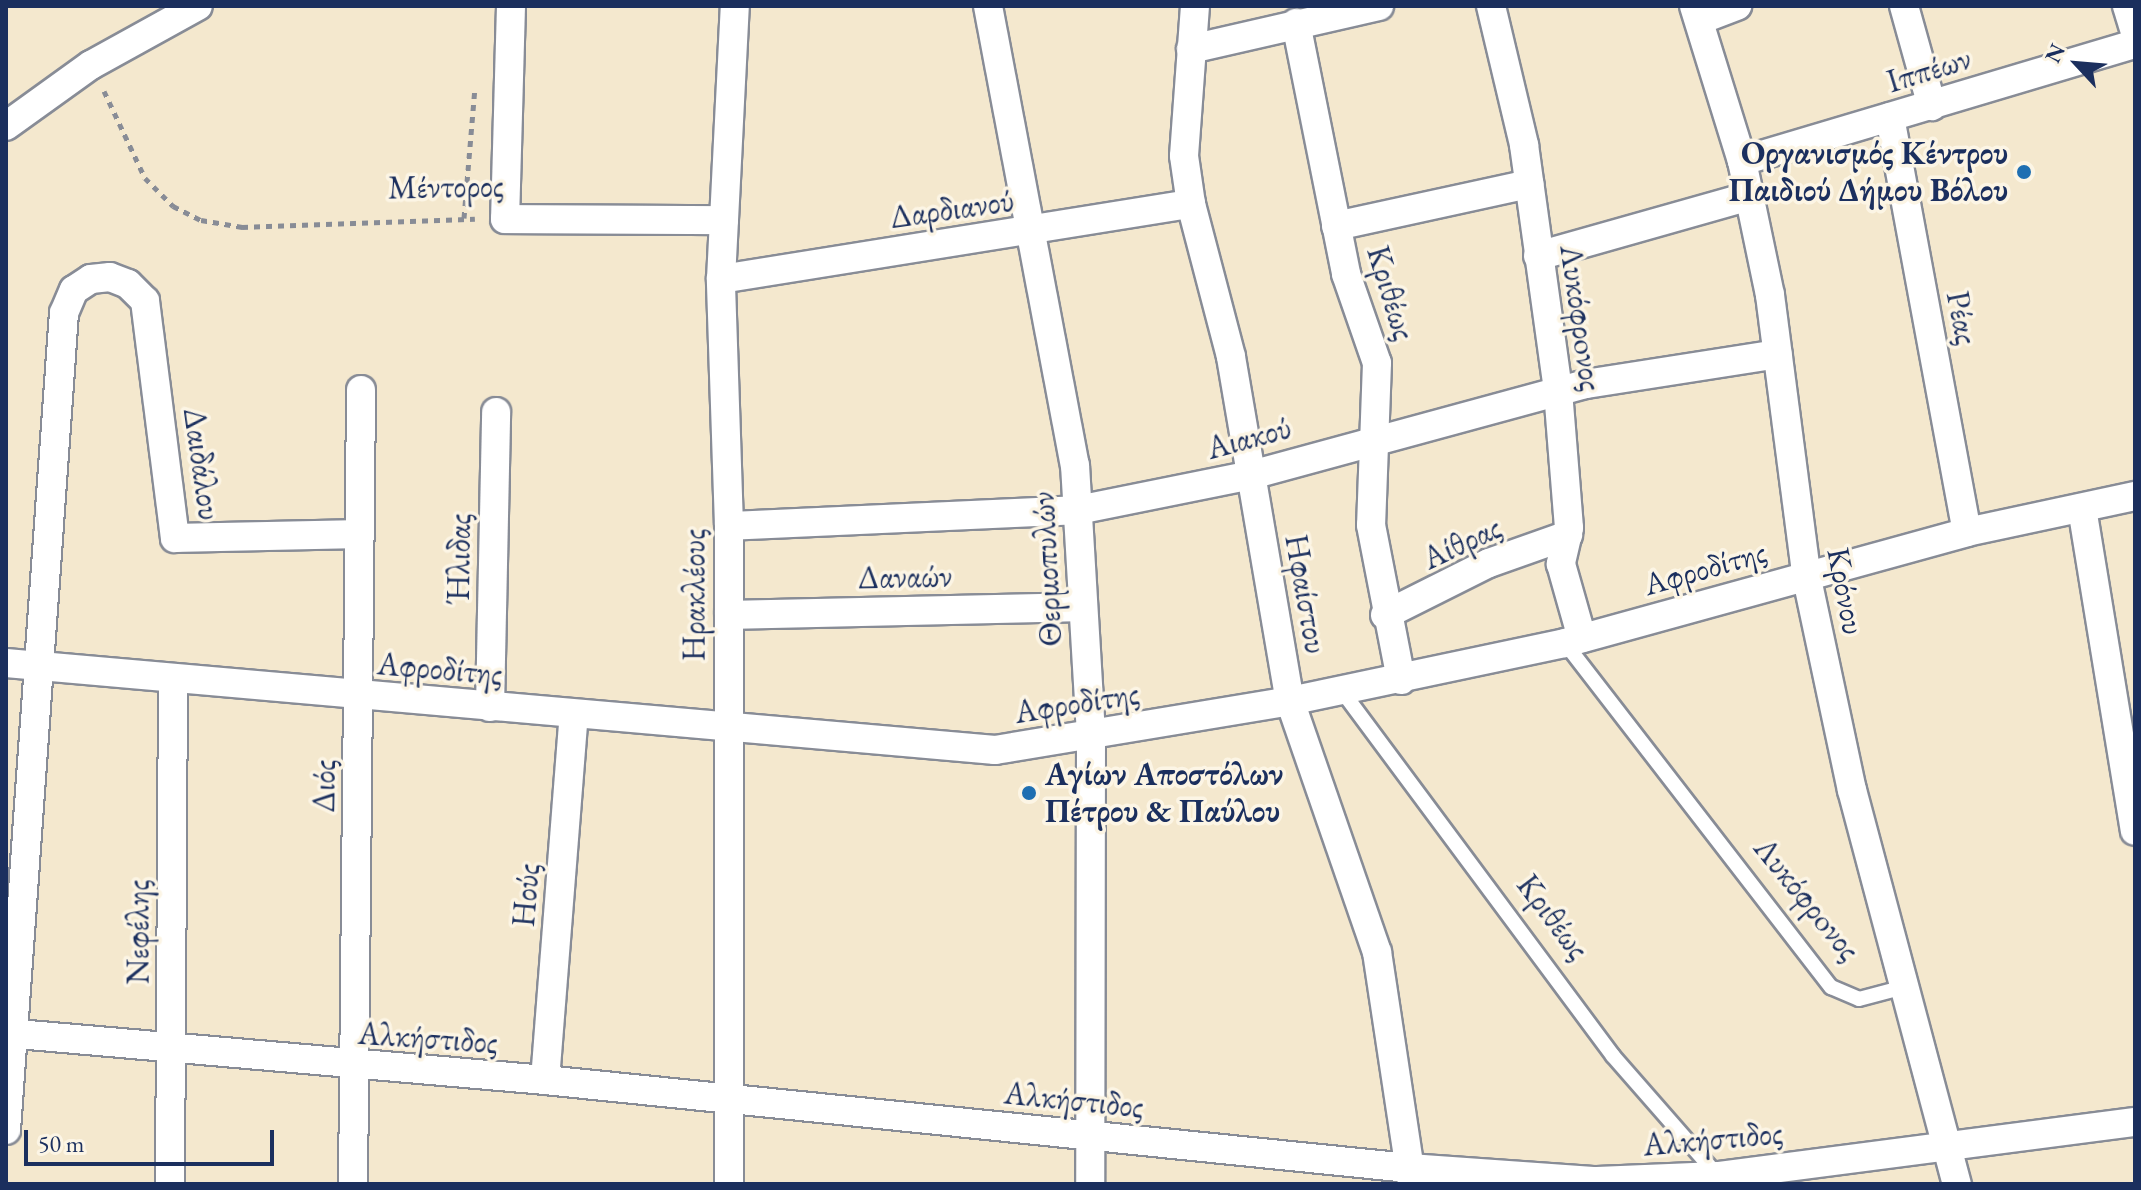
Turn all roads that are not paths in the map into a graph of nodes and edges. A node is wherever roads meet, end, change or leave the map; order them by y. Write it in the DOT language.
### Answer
graph roads {
  1 [pos="198,6"];
  2 [pos="511,6"];
  3 [pos="735,6"];
  4 [pos="988,6"];
  5 [pos="1195,6"];
  6 [pos="1379,6"];
  7 [pos="1491,6"];
  8 [pos="1737,6"];
  9 [pos="1904,6"];
  10 [pos="2127,6"];
  11 [pos="1697,13"];
  12 [pos="1296,23"];
  13 [pos="2135,33"];
  14 [pos="2135,44"];
  15 [pos="1191,49"];
  16 [pos="1932,106"];
  17 [pos="1890,117"];
  18 [pos="6,126"];
  19 [pos="1742,161"];
  20 [pos="1529,184"];
  21 [pos="1750,196"];
  22 [pos="1191,204"];
  23 [pos="724,220"];
  24 [pos="1336,226"];
  25 [pos="1029,232"];
  26 [pos="1538,256"];
  27 [pos="721,279"];
  28 [pos="1778,354"];
  29 [pos="361,390"];
  30 [pos="1558,391"];
  31 [pos="496,412"];
  32 [pos="1372,439"];
  33 [pos="1251,475"];
  34 [pos="2135,496"];
  35 [pos="2082,508"];
  36 [pos="1078,510"];
  37 [pos="729,526"];
  38 [pos="1967,532"];
  39 [pos="360,534"];
  40 [pos="1568,535"];
  41 [pos="1806,574"];
  42 [pos="1083,607"];
  43 [pos="729,615"];
  44 [pos="1385,615"];
  45 [pos="1574,641"];
  46 [pos="6,663"];
  47 [pos="39,667"];
  48 [pos="173,680"];
  49 [pos="1401,680"];
  50 [pos="1342,691"];
  51 [pos="360,696"];
  52 [pos="1290,701"];
  53 [pos="490,707"];
  54 [pos="574,714"];
  55 [pos="728,728"];
  56 [pos="1091,738"];
  57 [pos="2135,831"];
  58 [pos="1901,988"];
  59 [pos="9,1033"];
  60 [pos="172,1049"];
  61 [pos="354,1067"];
  62 [pos="545,1080"];
  63 [pos="730,1099"];
  64 [pos="2135,1122"];
  65 [pos="6,1130"];
  66 [pos="1089,1136"];
  67 [pos="1948,1145"];
  68 [pos="1410,1176"];
  69 [pos="1718,1176"];
  70 [pos="1598,1183"];
  71 [pos="170,1184"];
  72 [pos="353,1184"];
  73 [pos="729,1184"];
  74 [pos="1090,1184"];
  75 [pos="1957,1184"];
  1 -- 18 [label="street"];
  2 -- 23 [label="street, Μέντορος"];
  3 -- 23 [label="street, Ηρακλέους"];
  4 -- 25 [label="street, Θερμοπυλών"];
  5 -- 15 [label="street, Ηφαίστου"];
  6 -- 12 [label="street"];
  7 -- 20 [label="street, Λυκόφρoνος"];
  8 -- 11 [label="street"];
  9 -- 16 [label="street"];
  10 -- 13 [label="street"];
  11 -- 19 [label="street, Κρόνου"];
  12 -- 15 [label="street"];
  12 -- 24 [label="street, Κριθέως"];
  14 -- 16 [label="street, Ιππέων"];
  15 -- 22 [label="street, Ηφαίστου"];
  16 -- 17 [label="street, Ιππέων"];
  17 -- 19 [label="street, Ιππέων"];
  17 -- 38 [label="street, Ρέας"];
  19 -- 21 [label="street, Κρόνου"];
  20 -- 24 [label="street"];
  20 -- 26 [label="street, Λυκόφρoνος"];
  21 -- 26 [label="street"];
  21 -- 28 [label="street, Κρόνου"];
  22 -- 25 [label="street, Δαρδιανού"];
  22 -- 33 [label="street, Ηφαίστου"];
  23 -- 27 [label="street, Ηρακλέους"];
  24 -- 32 [label="street, Κριθέως"];
  25 -- 27 [label="street, Δαρδιανού"];
  25 -- 36 [label="street, Θερμοπυλών"];
  26 -- 30 [label="street, Λυκόφρoνος"];
  27 -- 37 [label="street, Ηρακλέους"];
  28 -- 30 [label="street, Αιακού"];
  28 -- 41 [label="street, Κρόνου"];
  29 -- 39 [label="street, Διός"];
  30 -- 32 [label="street, Αιακού"];
  30 -- 40 [label="street, Λυκόφρoνος"];
  31 -- 53 [label="street, Ήλιδας"];
  32 -- 33 [label="street, Αιακού"];
  32 -- 44 [label="street, Κριθέως"];
  33 -- 36 [label="street, Αιακού"];
  33 -- 52 [label="street, Ηφαίστου"];
  34 -- 35 [label="street, Αφροδίτης"];
  35 -- 38 [label="street, Αφροδίτης"];
  35 -- 57 [label="street"];
  36 -- 37 [label="street, Αιακού"];
  36 -- 42 [label="street, Θερμοπυλών"];
  37 -- 43 [label="street, Ηρακλέους"];
  38 -- 41 [label="street, Αφροδίτης"];
  39 -- 47 [label="street, Δαιδάλου"];
  39 -- 51 [label="street, Διός"];
  40 -- 44 [label="street, Αίθρας"];
  40 -- 45 [label="street, Λυκόφρoνος"];
  41 -- 45 [label="street, Αφροδίτης"];
  41 -- 58 [label="street, Κρόνου"];
  42 -- 43 [label="street, Δαναών"];
  42 -- 56 [label="street, Θερμοπυλών"];
  43 -- 55 [label="street, Ηρακλέους"];
  44 -- 49 [label="street, Κριθέως"];
  45 -- 49 [label="street, Αφροδίτης"];
  45 -- 58 [label="lane, Λυκόφρoνος"];
  46 -- 47 [label="street, Αφροδίτης"];
  47 -- 48 [label="street, Αφροδίτης"];
  47 -- 59 [label="street"];
  48 -- 51 [label="street, Αφροδίτης"];
  48 -- 60 [label="street, Νεφέλης"];
  49 -- 50 [label="street, Αφροδίτης"];
  50 -- 52 [label="street, Αφροδίτης"];
  50 -- 69 [label="lane, Κριθέως"];
  51 -- 53 [label="street, Αφροδίτης"];
  51 -- 61 [label="street, Διός"];
  52 -- 56 [label="street, Αφροδίτης"];
  52 -- 68 [label="street, Ηφαίστου"];
  53 -- 54 [label="street, Αφροδίτης"];
  54 -- 55 [label="street, Αφροδίτης"];
  54 -- 62 [label="street, Ηούς"];
  55 -- 56 [label="street, Αφροδίτης"];
  55 -- 63 [label="street, Ηρακλέους"];
  56 -- 66 [label="street, Θερμοπυλών"];
  58 -- 67 [label="street, Κρόνου"];
  59 -- 60 [label="street, Αλκήστιδος"];
  59 -- 65 [label="street"];
  60 -- 61 [label="street, Αλκήστιδος"];
  60 -- 71 [label="street, Νεφέλης"];
  61 -- 62 [label="street, Αλκήστιδος"];
  61 -- 72 [label="street, Διός"];
  62 -- 63 [label="street, Αλκήστιδος"];
  63 -- 66 [label="street, Αλκήστιδος"];
  63 -- 73 [label="street, Ηρακλέους"];
  64 -- 67 [label="street, Αλκήστιδος"];
  66 -- 68 [label="street, Αλκήστιδος"];
  66 -- 74 [label="street, Θερμοπυλών"];
  67 -- 69 [label="street, Αλκήστιδος"];
  67 -- 75 [label="street, Κρόνου"];
  68 -- 70 [label="street, Αλκήστιδος"];
  69 -- 70 [label="street, Αλκήστιδος"];
}
